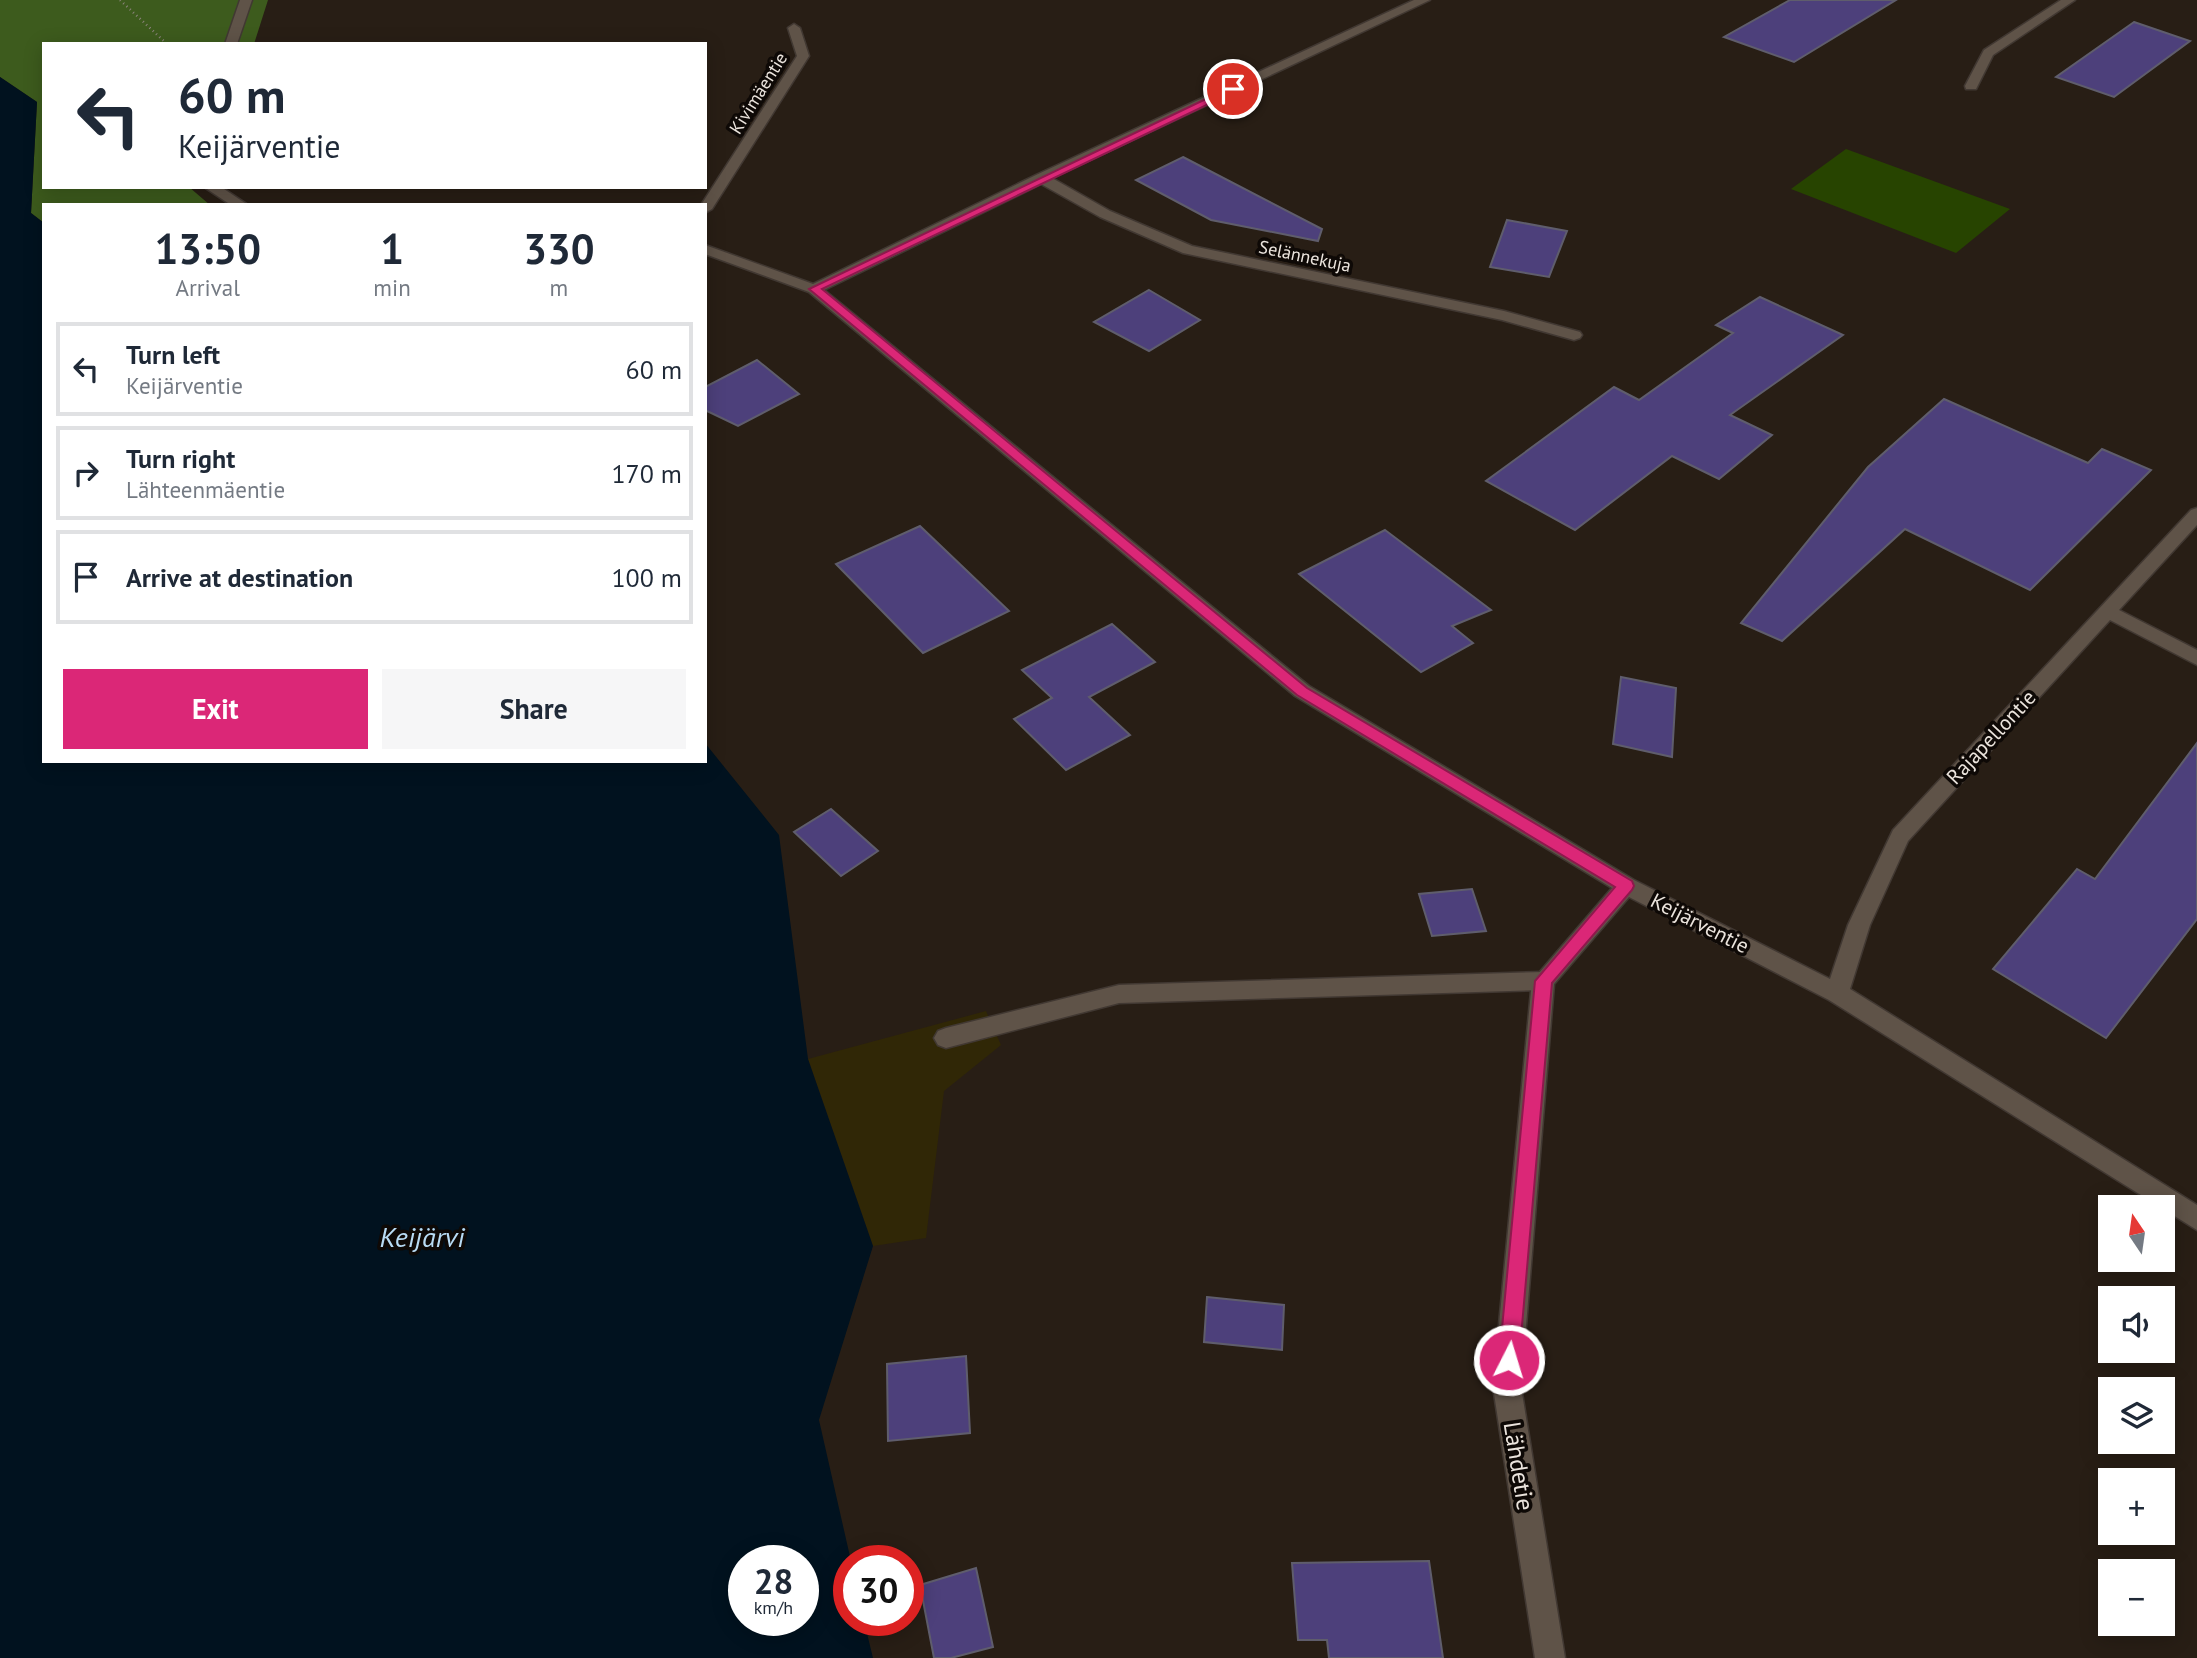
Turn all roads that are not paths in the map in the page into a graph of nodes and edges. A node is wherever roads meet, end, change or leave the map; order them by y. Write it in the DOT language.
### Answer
graph roads {
  1 [pos="246,0"];
  2 [pos="1424,0"];
  3 [pos="2069,0"];
  4 [pos="794,28"];
  5 [pos="232,42"];
  6 [pos="1971,86"];
  7 [pos="1041,178"];
  8 [pos="214,189"];
  9 [pos="238,203"];
  10 [pos="707,206"];
  11 [pos="707,250"];
  12 [pos="814,289"];
  13 [pos="1574,335"];
  14 [pos="2197,514"];
  15 [pos="2107,611"];
  16 [pos="2197,658"];
  17 [pos="1626,886"];
  18 [pos="1543,981"];
  19 [pos="1837,993"];
  20 [pos="946,1038"];
  21 [pos="2197,1219"];
  22 [pos="1550,1658"];
  1 -- 5 [label="street"];
  2 -- 7 [label="street"];
  3 -- 6 [label="street"];
  4 -- 10 [label="street, Kivimäentie"];
  7 -- 12 [label="street"];
  7 -- 13 [label="street, Selännekuja"];
  8 -- 9 [label="street"];
  11 -- 12 [label="street, Keijärventie"];
  12 -- 17 [label="street, Keijärventie"];
  14 -- 15 [label="street, Rajapellontie"];
  15 -- 16 [label="street"];
  15 -- 19 [label="street, Rajapellontie"];
  17 -- 18 [label="street"];
  17 -- 19 [label="street, Keijärventie"];
  18 -- 20 [label="street"];
  18 -- 22 [label="street, Lähdetie"];
  19 -- 21 [label="street, Keijärventie"];
}
